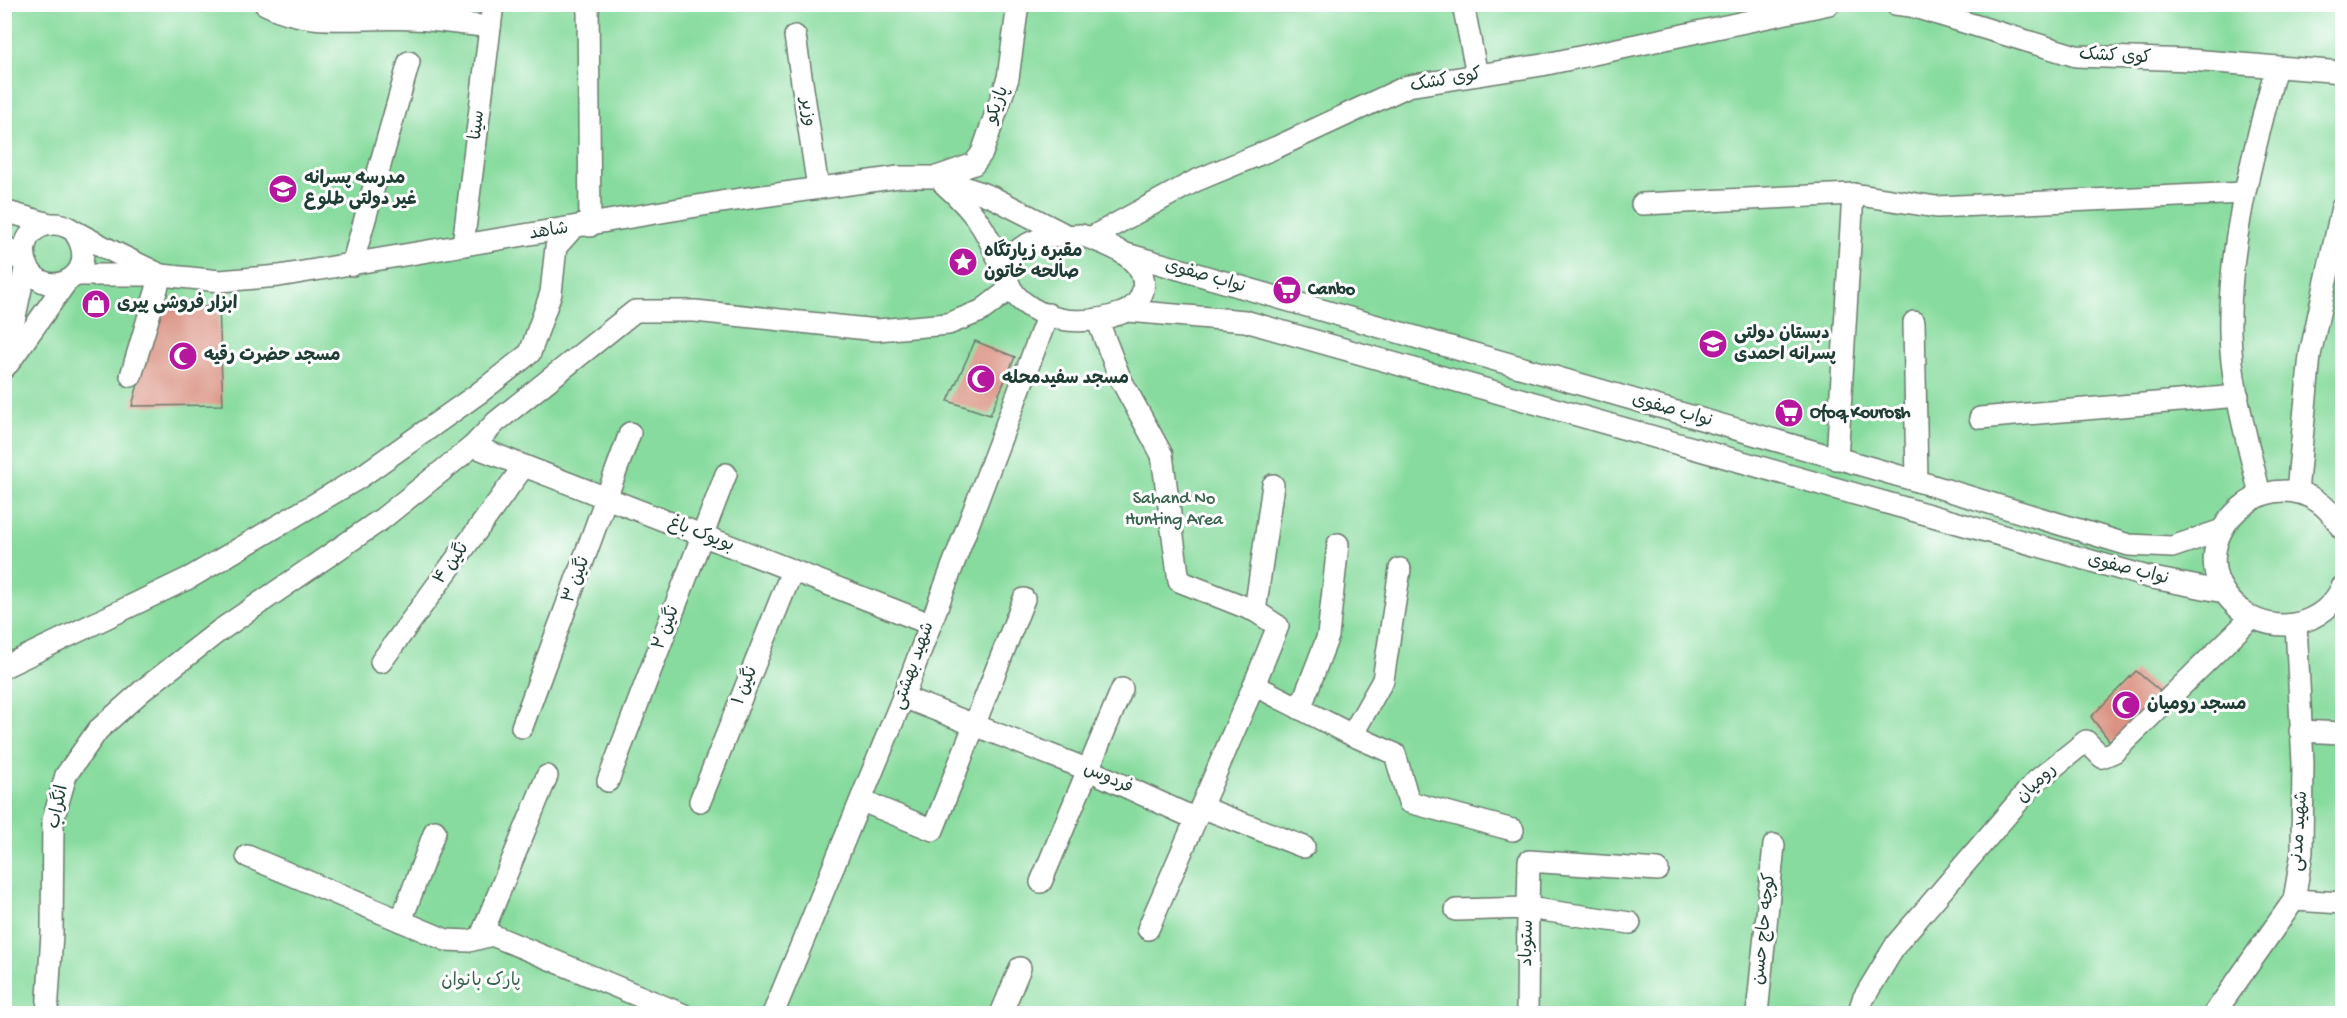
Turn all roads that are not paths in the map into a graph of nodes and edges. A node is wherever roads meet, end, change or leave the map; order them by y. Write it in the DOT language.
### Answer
graph roads {
  1 [pos="493,4"];
  2 [pos="588,4"];
  3 [pos="1018,4"];
  4 [pos="1462,4"];
  5 [pos="1829,4"];
  6 [pos="1895,4"];
  7 [pos="270,6"];
  8 [pos="347,11"];
  9 [pos="403,12"];
  10 [pos="490,27"];
  11 [pos="795,36"];
  12 [pos="410,62"];
  13 [pos="2276,67"];
  14 [pos="2343,72"];
  15 [pos="1477,75"];
  16 [pos="937,177"];
  17 [pos="819,188"];
  18 [pos="2243,193"];
  19 [pos="1853,194"];
  20 [pos="1642,204"];
  21 [pos="2343,207"];
  22 [pos="4,211"];
  23 [pos="50,224"];
  24 [pos="581,227"];
  25 [pos="75,233"];
  26 [pos="1068,236"];
  27 [pos="1090,238"];
  28 [pos="4,245"];
  29 [pos="463,245"];
  30 [pos="1123,253"];
  31 [pos="26,265"];
  32 [pos="352,265"];
  33 [pos="160,275"];
  34 [pos="71,278"];
  35 [pos="1008,283"];
  36 [pos="1128,311"];
  37 [pos="1048,314"];
  38 [pos="1096,319"];
  39 [pos="1914,322"];
  40 [pos="4,368"];
  41 [pos="131,376"];
  42 [pos="479,393"];
  43 [pos="2238,396"];
  44 [pos="1980,417"];
  45 [pos="496,422"];
  46 [pos="630,433"];
  47 [pos="473,446"];
  48 [pos="1837,459"];
  49 [pos="524,466"];
  50 [pos="726,474"];
  51 [pos="1917,481"];
  52 [pos="1272,485"];
  53 [pos="2297,492"];
  54 [pos="2260,495"];
  55 [pos="608,499"];
  56 [pos="2340,518"];
  57 [pos="2222,530"];
  58 [pos="703,536"];
  59 [pos="1338,544"];
  60 [pos="1400,569"];
  61 [pos="792,571"];
  62 [pos="2343,587"];
  63 [pos="2224,592"];
  64 [pos="1024,599"];
  65 [pos="1255,611"];
  66 [pos="2251,618"];
  67 [pos="930,624"];
  68 [pos="2296,624"];
  69 [pos="381,662"];
  70 [pos="4,667"];
  71 [pos="1254,685"];
  72 [pos="1122,689"];
  73 [pos="903,697"];
  74 [pos="1300,709"];
  75 [pos="973,724"];
  76 [pos="522,727"];
  77 [pos="2300,731"];
  78 [pos="2343,733"];
  79 [pos="1352,735"];
  80 [pos="1089,770"];
  81 [pos="547,776"];
  82 [pos="608,781"];
  83 [pos="700,801"];
  84 [pos="862,801"];
  85 [pos="1199,813"];
  86 [pos="1513,830"];
  87 [pos="435,831"];
  88 [pos="1774,844"];
  89 [pos="1304,847"];
  90 [pos="247,856"];
  91 [pos="1658,870"];
  92 [pos="1041,882"];
  93 [pos="2294,900"];
  94 [pos="2343,903"];
  95 [pos="1528,908"];
  96 [pos="1456,910"];
  97 [pos="401,921"];
  98 [pos="1630,923"];
  99 [pos="1148,929"];
  100 [pos="481,936"];
  101 [pos="1020,968"];
  102 [pos="47,1014"];
  103 [pos="681,1014"];
  104 [pos="773,1014"];
  105 [pos="1001,1014"];
  106 [pos="1527,1014"];
  107 [pos="1757,1014"];
  108 [pos="1858,1014"];
  109 [pos="2214,1014"];
  1 -- 10 [label="street, سینا"];
  2 -- 24 [label="street"];
  3 -- 16 [label="street, پازیکو"];
  4 -- 15 [label="street"];
  5 -- 15 [label="street, کوی کشک"];
  6 -- 13 [label="street, کوی کشک"];
  7 -- 8 [label="street"];
  8 -- 9 [label="street"];
  9 -- 10 [label="street"];
  10 -- 29 [label="street, سینا"];
  11 -- 17 [label="street, وزیر"];
  12 -- 32 [label="street"];
  13 -- 14 [label="street, کوی کشک"];
  13 -- 18 [label="street"];
  15 -- 27 [label="street, کوی کشک"];
  16 -- 17 [label="street, شاهد"];
  16 -- 26 [label="street"];
  16 -- 35 [label="street"];
  17 -- 24 [label="street, شاهد"];
  18 -- 19 [label="street"];
  18 -- 43 [label="street"];
  19 -- 20 [label="street"];
  19 -- 48 [label="street"];
  21 -- 53 [label="street"];
  22 -- 23 [label="street"];
  23 -- 25 [label="street"];
  23 -- 31 [label="street"];
  24 -- 29 [label="street, شاهد"];
  24 -- 42 [label="street"];
  25 -- 33 [label="street"];
  25 -- 34 [label="street"];
  26 -- 27 [label="street"];
  26 -- 35 [label="street"];
  27 -- 30 [label="street"];
  28 -- 31 [label="street"];
  29 -- 32 [label="street, شاهد"];
  30 -- 36 [label="street"];
  30 -- 48 [label="street, نواب صفوی"];
  31 -- 34 [label="street"];
  31 -- 40 [label="street"];
  32 -- 33 [label="street, شاهد"];
  33 -- 34 [label="street"];
  33 -- 41 [label="street"];
  34 -- 40 [label="street"];
  35 -- 37 [label="street"];
  35 -- 45 [label="street, انگراب"];
  36 -- 38 [label="street"];
  36 -- 63 [label="street, نواب صفوی"];
  37 -- 38 [label="street"];
  37 -- 67 [label="street, شهید بهشتی"];
  38 -- 65 [label="street"];
  39 -- 51 [label="street"];
  42 -- 45 [label="street"];
  42 -- 70 [label="street"];
  43 -- 44 [label="street"];
  43 -- 54 [label="street"];
  45 -- 47 [label="street, انگراب"];
  46 -- 55 [label="street, نگین ۳"];
  47 -- 49 [label="street, بویوک باغ"];
  47 -- 102 [label="street, انگراب"];
  48 -- 51 [label="street, نواب صفوی"];
  49 -- 55 [label="street, بویوک باغ"];
  49 -- 69 [label="street, نگین ۴"];
  50 -- 58 [label="street, نگین ۲"];
  51 -- 57 [label="street, نواب صفوی"];
  52 -- 65 [label="street"];
  53 -- 54 [label="street"];
  53 -- 56 [label="street"];
  54 -- 57 [label="street"];
  55 -- 58 [label="street, بویوک باغ"];
  55 -- 76 [label="street, نگین ۳"];
  57 -- 63 [label="street"];
  58 -- 61 [label="street, بویوک باغ"];
  58 -- 82 [label="street, نگین ۲"];
  59 -- 74 [label="street"];
  60 -- 79 [label="street"];
  61 -- 67 [label="street, بویوک باغ"];
  61 -- 83 [label="street, نگین ۱"];
  62 -- 68 [label="street"];
  63 -- 66 [label="street"];
  64 -- 75 [label="street"];
  65 -- 71 [label="street"];
  66 -- 68 [label="street"];
  66 -- 108 [label="street, رومیان"];
  67 -- 73 [label="street, شهید بهشتی"];
  68 -- 77 [label="street, شهید مدنی"];
  71 -- 74 [label="street"];
  71 -- 85 [label="street"];
  72 -- 80 [label="street"];
  73 -- 75 [label="street, فردوس"];
  73 -- 84 [label="street, شهید بهشتی"];
  74 -- 79 [label="street"];
  75 -- 80 [label="street, فردوس"];
  75 -- 84 [label="street"];
  77 -- 78 [label="street"];
  77 -- 93 [label="street, شهید مدنی"];
  79 -- 86 [label="street"];
  80 -- 85 [label="street, فردوس"];
  80 -- 92 [label="street"];
  81 -- 100 [label="street"];
  84 -- 104 [label="street, شهید بهشتی"];
  85 -- 89 [label="street, فردوس"];
  85 -- 99 [label="street"];
  87 -- 97 [label="street"];
  88 -- 107 [label="street, کوچه حاج حسن"];
  90 -- 97 [label="street"];
  91 -- 95 [label="street"];
  93 -- 94 [label="street"];
  93 -- 109 [label="street, شهید مدنی"];
  95 -- 96 [label="street, ستوباد"];
  95 -- 98 [label="street"];
  95 -- 106 [label="street, ستوباد"];
  97 -- 100 [label="street"];
  100 -- 103 [label="street"];
  101 -- 105 [label="street"];
}
